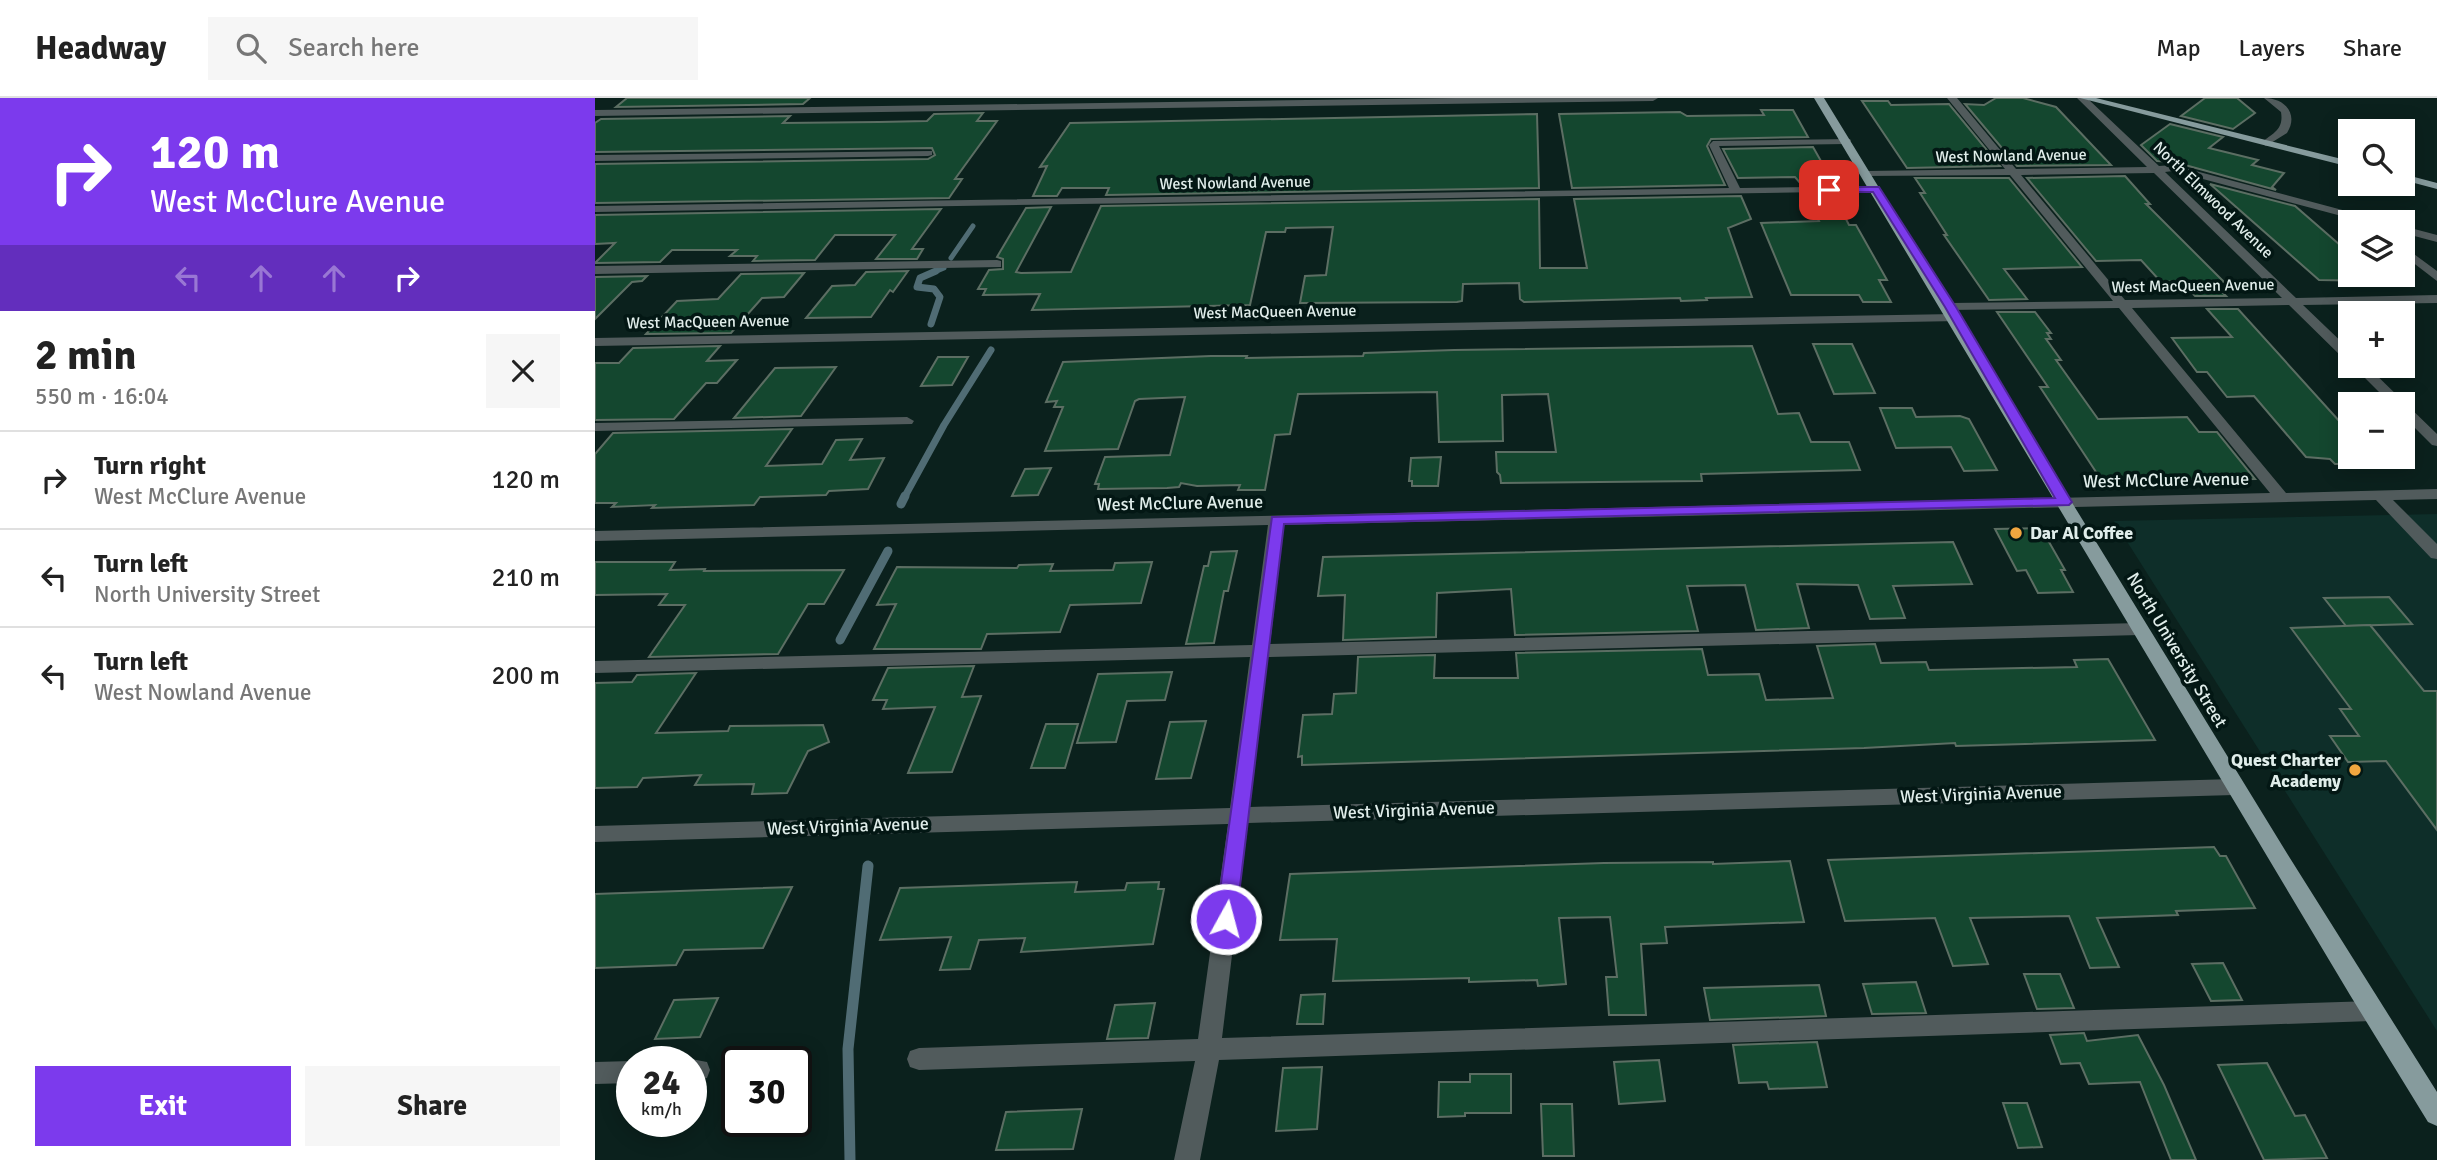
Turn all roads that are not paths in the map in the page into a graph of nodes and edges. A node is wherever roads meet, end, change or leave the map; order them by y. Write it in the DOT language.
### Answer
graph roads {
  1 [pos="1653,98"];
  2 [pos="1819,98"];
  3 [pos="1952,98"];
  4 [pos="2084,98"];
  5 [pos="2269,98"];
  6 [pos="1241,101"];
  7 [pos="1138,102"];
  8 [pos="595,113"];
  9 [pos="1846,141"];
  10 [pos="2266,143"];
  11 [pos="928,153"];
  12 [pos="595,158"];
  13 [pos="2338,161"];
  14 [pos="2155,170"];
  15 [pos="2013,172"];
  16 [pos="2415,180"];
  17 [pos="1871,181"];
  18 [pos="2437,186"];
  19 [pos="1736,191"];
  20 [pos="595,209"];
  21 [pos="2338,212"];
  22 [pos="2415,233"];
  23 [pos="2437,239"];
  24 [pos="2415,259"];
  25 [pos="997,264"];
  26 [pos="595,270"];
  27 [pos="2437,277"];
  28 [pos="2437,299"];
  29 [pos="2294,302"];
  30 [pos="2122,304"];
  31 [pos="1953,313"];
  32 [pos="595,342"];
  33 [pos="2338,344"];
  34 [pos="2372,378"];
  35 [pos="2387,392"];
  36 [pos="2415,420"];
  37 [pos="907,421"];
  38 [pos="595,427"];
  39 [pos="2437,442"];
  40 [pos="2437,494"];
  41 [pos="2380,495"];
  42 [pos="2281,497"];
  43 [pos="2064,502"];
  44 [pos="1277,520"];
  45 [pos="595,536"];
  46 [pos="2437,554"];
  47 [pos="2140,629"];
  48 [pos="1261,651"];
  49 [pos="595,667"];
  50 [pos="2234,787"];
  51 [pos="1239,815"];
  52 [pos="595,834"];
  53 [pos="2372,1011"];
  54 [pos="1209,1049"];
  55 [pos="919,1059"];
  56 [pos="616,1072"];
  57 [pos="595,1073"];
  58 [pos="2437,1114"];
  59 [pos="1187,1160"];
  1 -- 6 [label="street"];
  2 -- 9 [label="main road, North University Street"];
  3 -- 15 [label="street"];
  4 -- 10 [label="main road"];
  4 -- 14 [label="street, North Elmwood Avenue"];
  5 -- 10 [label="street"];
  6 -- 7 [label="street"];
  7 -- 8 [label="street"];
  9 -- 17 [label="main road, North University Street"];
  9 -- 19 [label="street"];
  10 -- 13 [label="main road"];
  11 -- 12 [label="street"];
  14 -- 15 [label="street, West Nowland Avenue"];
  14 -- 21 [label="street, West Nowland Avenue"];
  14 -- 29 [label="street, North Elmwood Avenue"];
  15 -- 17 [label="street, West Nowland Avenue"];
  15 -- 30 [label="street"];
  16 -- 18 [label="main road"];
  17 -- 19 [label="street, West Nowland Avenue"];
  17 -- 31 [label="main road, North University Street"];
  19 -- 20 [label="street, West Nowland Avenue"];
  22 -- 23 [label="street"];
  24 -- 27 [label="street"];
  25 -- 26 [label="street"];
  28 -- 29 [label="street, West MacQueen Avenue"];
  29 -- 30 [label="street, West MacQueen Avenue"];
  29 -- 33 [label="street, North Elmwood Avenue"];
  30 -- 31 [label="street, West MacQueen Avenue"];
  30 -- 42 [label="street"];
  31 -- 32 [label="street, West MacQueen Avenue"];
  31 -- 43 [label="main road, North University Street"];
  34 -- 35 [label="street"];
  36 -- 39 [label="street"];
  37 -- 38 [label="street"];
  40 -- 41 [label="street, West McClure Avenue"];
  41 -- 42 [label="street, West McClure Avenue"];
  41 -- 46 [label="street"];
  42 -- 43 [label="street, West McClure Avenue"];
  43 -- 44 [label="street, West McClure Avenue"];
  43 -- 47 [label="main road, North University Street"];
  44 -- 45 [label="street, West McClure Avenue"];
  44 -- 48 [label="street"];
  47 -- 48 [label="street"];
  47 -- 50 [label="main road, North University Street"];
  48 -- 49 [label="street"];
  48 -- 51 [label="street"];
  50 -- 51 [label="street, West Virginia Avenue"];
  50 -- 53 [label="main road, North University Street"];
  51 -- 52 [label="street, West Virginia Avenue"];
  51 -- 54 [label="street"];
  53 -- 54 [label="street"];
  53 -- 58 [label="main road, North University Street"];
  54 -- 55 [label="street"];
  54 -- 59 [label="street"];
  56 -- 57 [label="street"];
}
